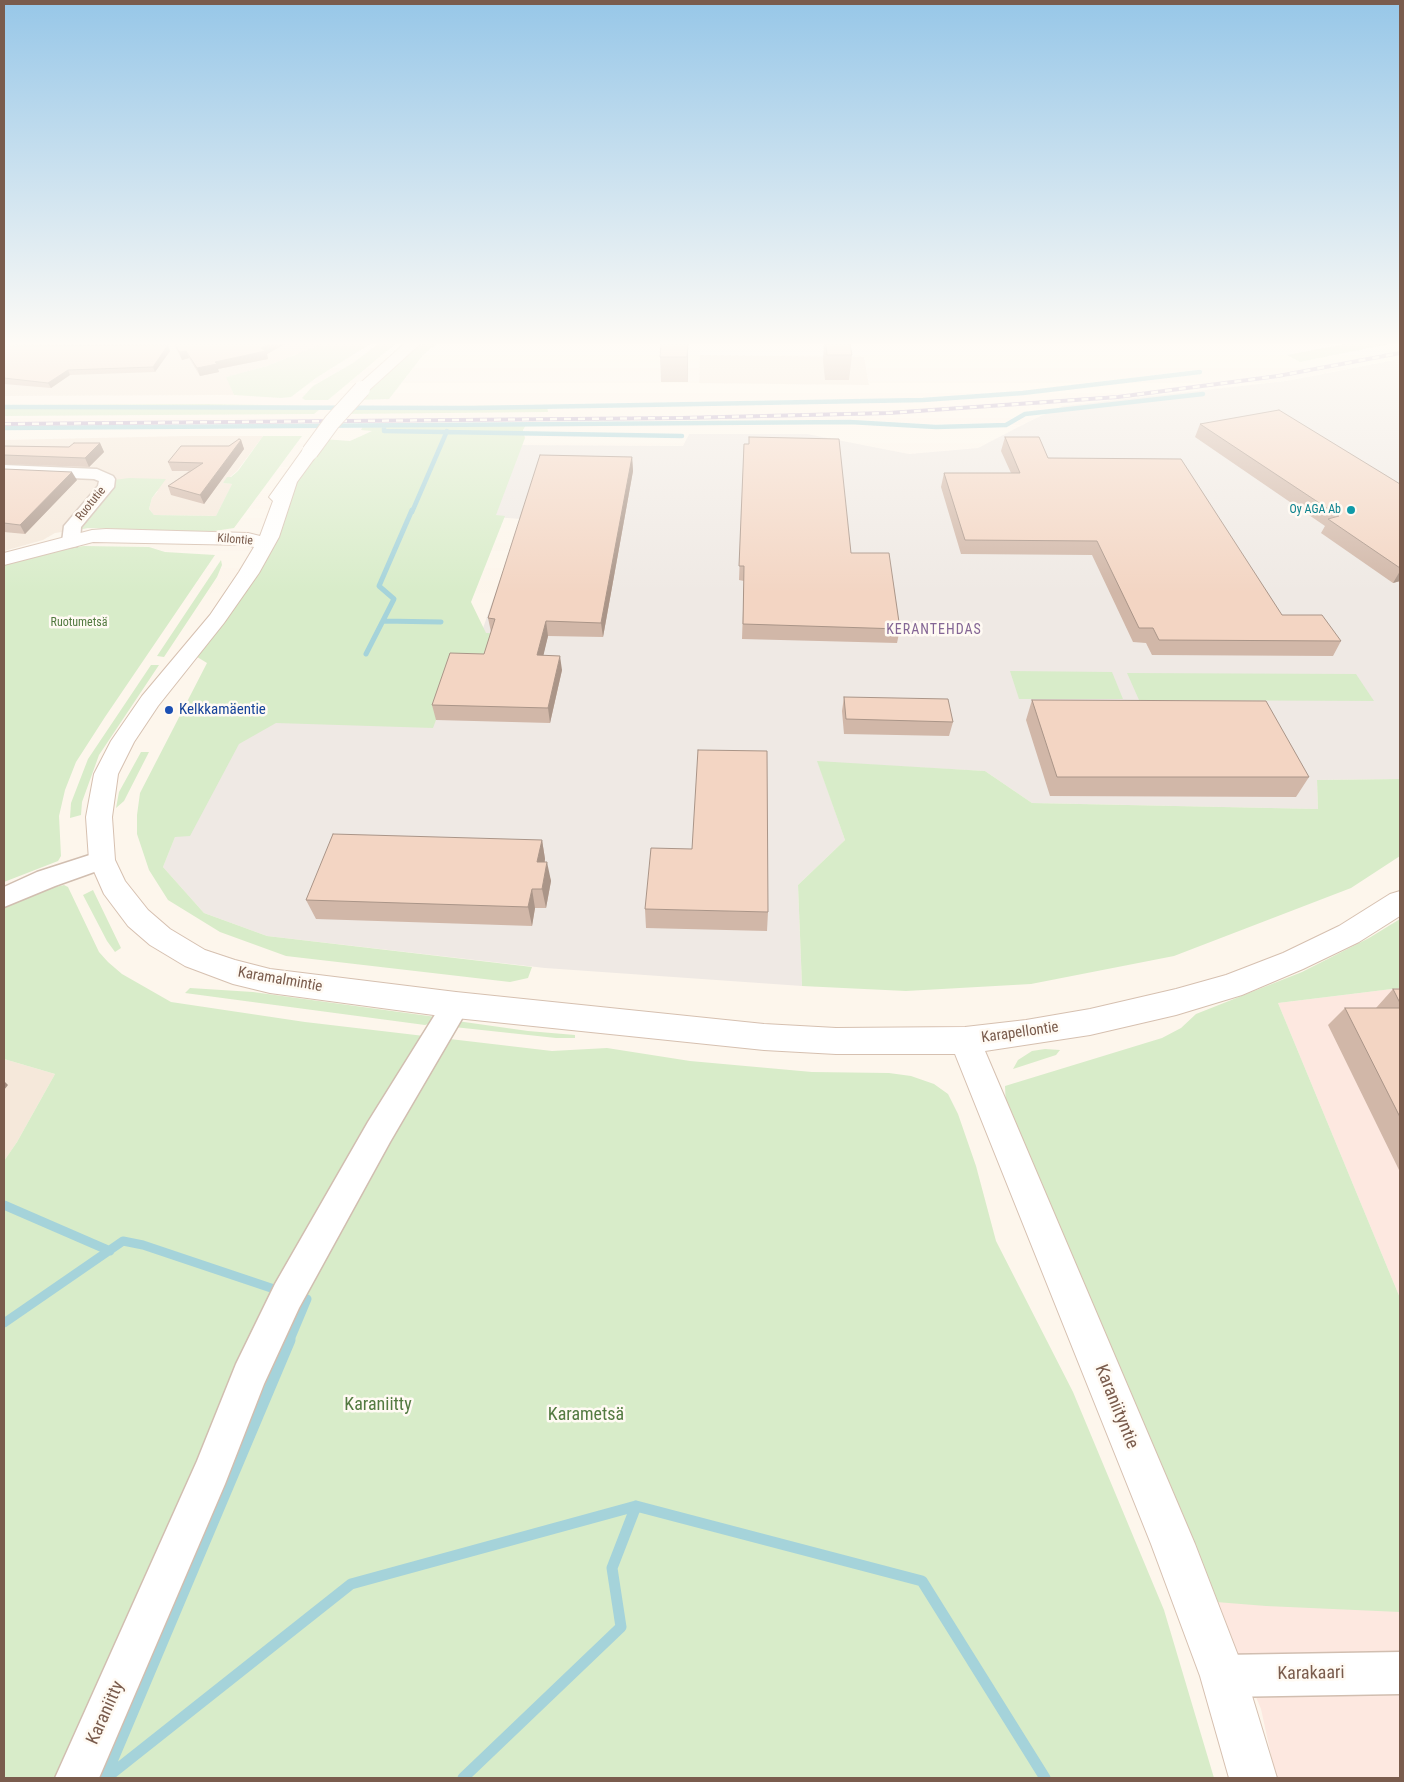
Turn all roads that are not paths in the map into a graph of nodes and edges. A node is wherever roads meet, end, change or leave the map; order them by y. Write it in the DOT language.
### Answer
graph roads {
  1 [pos="328,427"];
  2 [pos="4,470"];
  3 [pos="71,542"];
  4 [pos="252,544"];
  5 [pos="4,559"];
  6 [pos="102,860"];
  7 [pos="4,896"];
  8 [pos="1400,902"];
  9 [pos="456,1005"];
  10 [pos="616,1021"];
  11 [pos="965,1040"];
  12 [pos="1400,1673"];
  13 [pos="1223,1676"];
  14 [pos="77,1778"];
  15 [pos="1253,1778"];
  1 -- 4 [label="street, Karamalmintie, bridge"];
  2 -- 3 [label="street, Ruotutie"];
  3 -- 4 [label="street, Kilontie"];
  3 -- 5 [label="street, Kilontie"];
  4 -- 6 [label="street, Karamalmintie"];
  6 -- 7 [label="street"];
  6 -- 9 [label="street, Karamalmintie"];
  8 -- 11 [label="street, Karapellontie"];
  9 -- 10 [label="street, Karamalmintie"];
  9 -- 14 [label="street, Karaniitty"];
  10 -- 11 [label="street, Karapellontie"];
  11 -- 13 [label="street, Karaniityntie"];
  12 -- 13 [label="street, Karakaari"];
  13 -- 15 [label="street, Karaniityntie"];
}
